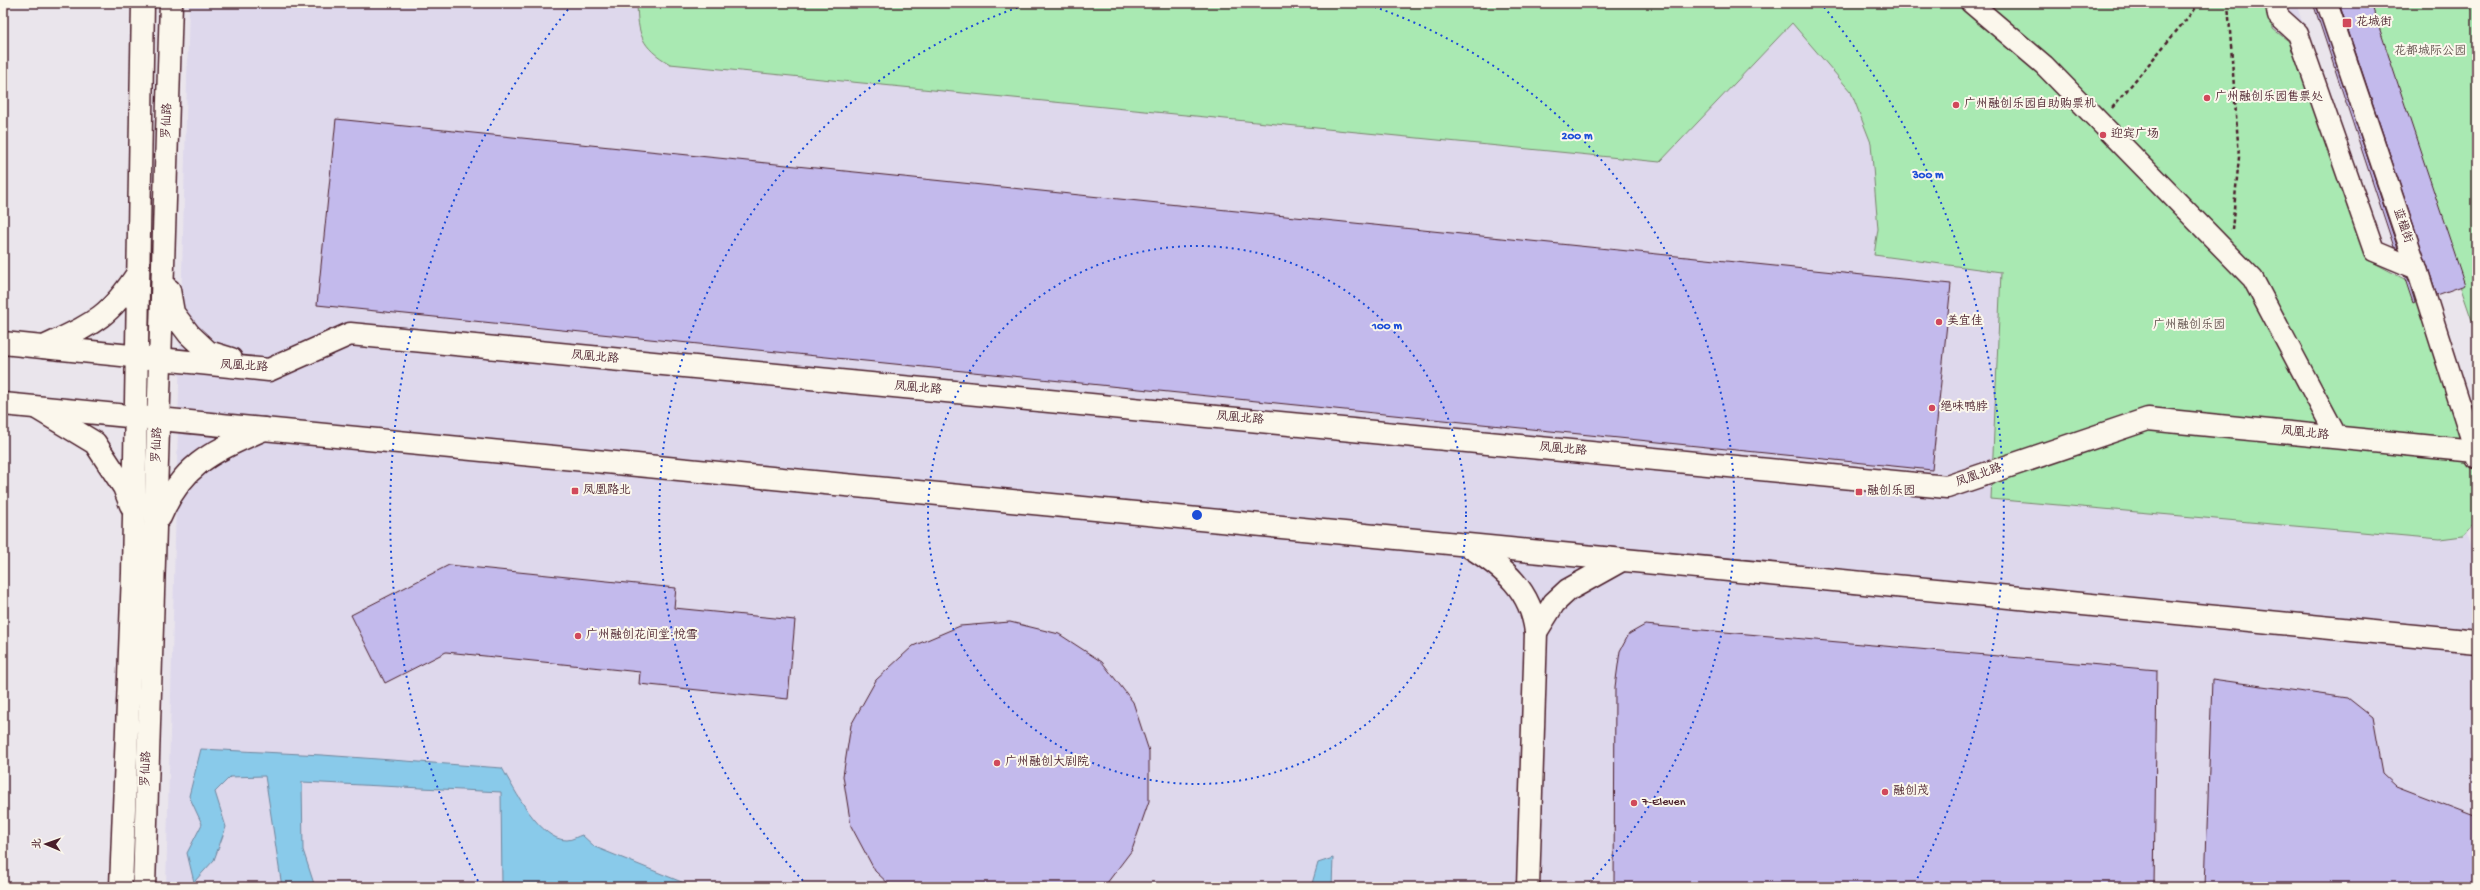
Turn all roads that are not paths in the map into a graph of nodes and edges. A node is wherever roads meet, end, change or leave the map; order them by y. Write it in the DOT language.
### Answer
graph roads {
  1 [pos="143,3"];
  2 [pos="171,3"];
  3 [pos="1971,3"];
  4 [pos="2276,3"];
  5 [pos="2326,3"];
  6 [pos="164,265"];
  7 [pos="2417,269"];
  8 [pos="138,273"];
  9 [pos="3,343"];
  10 [pos="44,348"];
  11 [pos="137,357"];
  12 [pos="160,360"];
  13 [pos="269,370"];
  14 [pos="3,404"];
  15 [pos="35,406"];
  16 [pos="136,416"];
  17 [pos="159,418"];
  18 [pos="265,429"];
  19 [pos="2337,437"];
  20 [pos="2476,454"];
  21 [pos="134,511"];
  22 [pos="155,528"];
  23 [pos="1469,546"];
  24 [pos="1620,561"];
  25 [pos="1536,632"];
  26 [pos="2477,642"];
  27 [pos="121,887"];
  28 [pos="144,887"];
  29 [pos="1528,887"];
  1 -- 8 [label="main road, 罗仙路"];
  2 -- 6 [label="main road, 罗仙路"];
  3 -- 19 [label="street"];
  4 -- 7 [label="street"];
  5 -- 7 [label="street, 蓝楹街"];
  6 -- 12 [label="main road, 罗仙路"];
  6 -- 13 [label="main road"];
  7 -- 20 [label="street, 蓝楹街"];
  8 -- 10 [label="main road"];
  8 -- 11 [label="main road, 罗仙路"];
  9 -- 10 [label="main road, 凤凰北路"];
  10 -- 11 [label="main road, 凤凰北路"];
  11 -- 12 [label="main road, 凤凰北路"];
  11 -- 16 [label="main road, 罗仙路"];
  12 -- 13 [label="main road, 凤凰北路"];
  12 -- 17 [label="main road, 罗仙路"];
  13 -- 19 [label="main road, 凤凰北路"];
  14 -- 15 [label="main road"];
  15 -- 16 [label="main road"];
  15 -- 21 [label="main road"];
  16 -- 17 [label="main road"];
  16 -- 21 [label="main road, 罗仙路"];
  17 -- 18 [label="main road"];
  17 -- 22 [label="main road, 罗仙路"];
  18 -- 22 [label="main road"];
  18 -- 23 [label="main road"];
  19 -- 20 [label="main road, 凤凰北路"];
  21 -- 27 [label="main road, 罗仙路"];
  22 -- 28 [label="main road, 罗仙路"];
  23 -- 24 [label="main road"];
  23 -- 25 [label="main road"];
  24 -- 25 [label="main road"];
  24 -- 26 [label="main road"];
  25 -- 29 [label="main road"];
}
